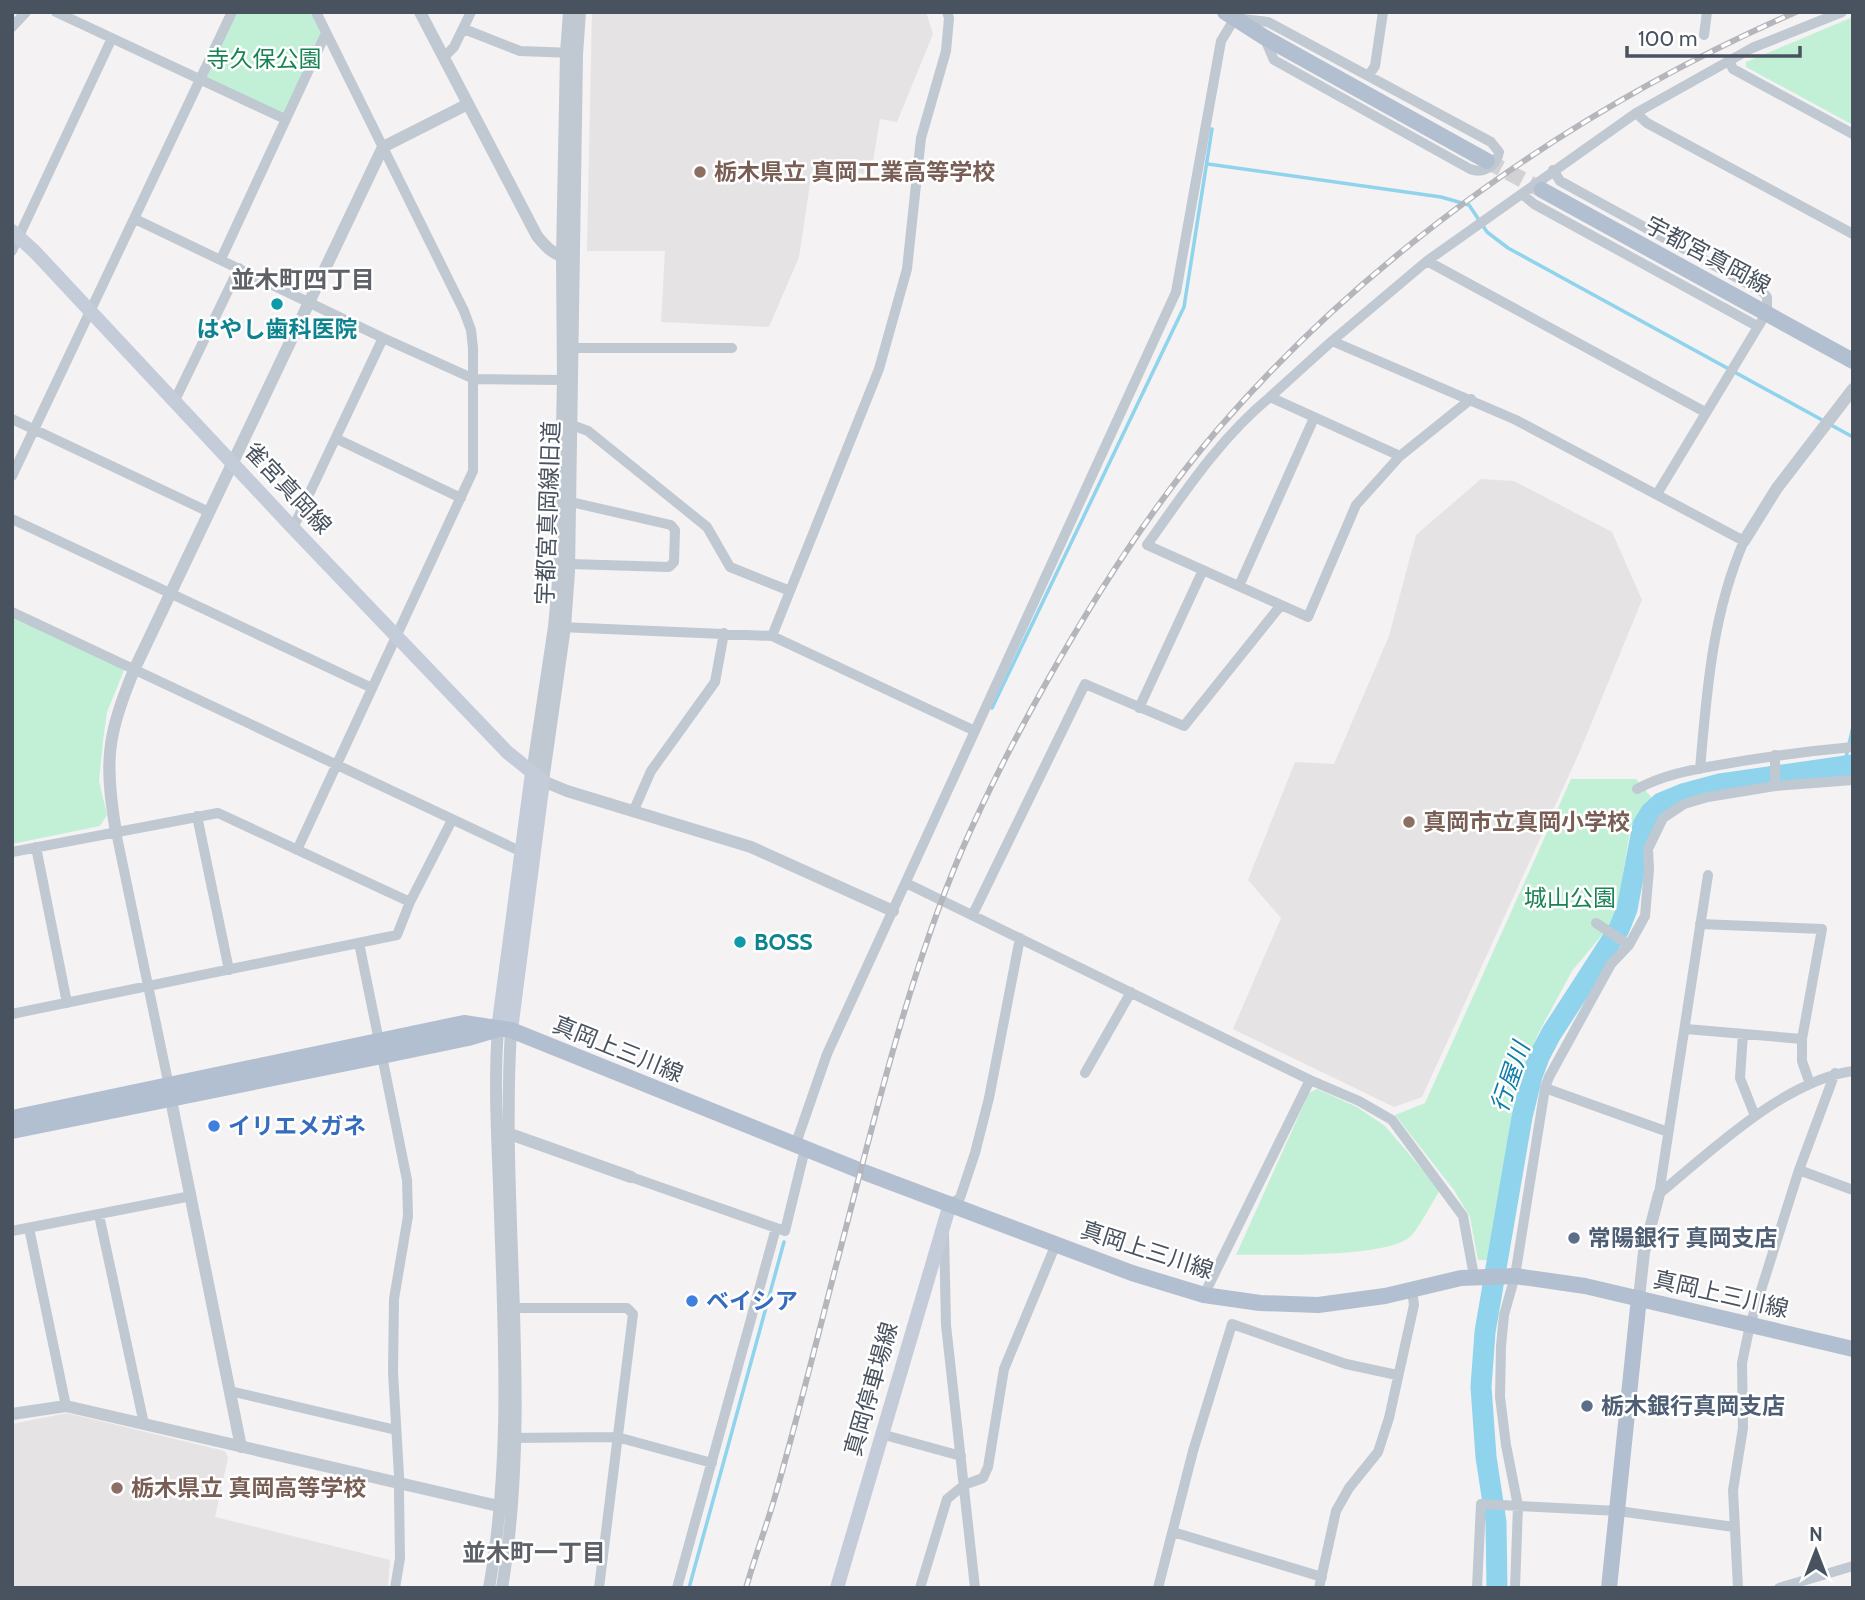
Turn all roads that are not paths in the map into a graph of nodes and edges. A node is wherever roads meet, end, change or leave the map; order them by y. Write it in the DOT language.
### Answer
graph roads {
  1 [pos="26,12"];
  2 [pos="56,12"];
  3 [pos="232,12"];
  4 [pos="316,12"];
  5 [pos="420,12"];
  6 [pos="471,12"];
  7 [pos="569,12"];
  8 [pos="580,12"];
  9 [pos="947,12"];
  10 [pos="1383,12"];
  11 [pos="1707,12"];
  12 [pos="1842,12"];
  13 [pos="1233,14"];
  14 [pos="12,27"];
  15 [pos="464,29"];
  16 [pos="326,33"];
  17 [pos="1704,35"];
  18 [pos="1264,37"];
  19 [pos="112,38"];
  20 [pos="572,53"];
  21 [pos="444,57"];
  22 [pos="1729,61"];
  23 [pos="1370,75"];
  24 [pos="200,79"];
  25 [pos="468,104"];
  26 [pos="1636,113"];
  27 [pos="285,119"];
  28 [pos="1853,134"];
  29 [pos="383,147"];
  30 [pos="1488,160"];
  31 [pos="1553,170"];
  32 [pos="1542,190"];
  33 [pos="1522,194"];
  34 [pos="135,219"];
  35 [pos="16,234"];
  36 [pos="1853,234"];
  37 [pos="12,251"];
  38 [pos="568,257"];
  39 [pos="221,259"];
  40 [pos="1427,261"];
  41 [pos="239,268"];
  42 [pos="309,302"];
  43 [pos="91,311"];
  44 [pos="1767,312"];
  45 [pos="1757,326"];
  46 [pos="383,338"];
  47 [pos="1332,341"];
  48 [pos="573,348"];
  49 [pos="732,348"];
  50 [pos="1853,361"];
  51 [pos="474,379"];
  52 [pos="563,380"];
  53 [pos="1853,389"];
  54 [pos="1269,397"];
  55 [pos="1471,399"];
  56 [pos="175,400"];
  57 [pos="1705,412"];
  58 [pos="1314,418"];
  59 [pos="12,419"];
  60 [pos="572,425"];
  61 [pos="35,429"];
  62 [pos="337,439"];
  63 [pos="1400,456"];
  64 [pos="234,463"];
  65 [pos="12,476"];
  66 [pos="1657,494"];
  67 [pos="461,498"];
  68 [pos="571,502"];
  69 [pos="209,512"];
  70 [pos="12,519"];
  71 [pos="293,528"];
  72 [pos="1744,541"];
  73 [pos="569,564"];
  74 [pos="1203,570"];
  75 [pos="1239,586"];
  76 [pos="790,591"];
  77 [pos="171,594"];
  78 [pos="1281,605"];
  79 [pos="12,612"];
  80 [pos="559,627"];
  81 [pos="724,634"];
  82 [pos="397,636"];
  83 [pos="772,636"];
  84 [pos="134,670"];
  85 [pos="372,688"];
  86 [pos="1139,708"];
  87 [pos="975,730"];
  88 [pos="1853,747"];
  89 [pos="1775,755"];
  90 [pos="337,766"];
  91 [pos="1700,769"];
  92 [pos="538,777"];
  93 [pos="1853,780"];
  94 [pos="1775,786"];
  95 [pos="1637,789"];
  96 [pos="633,812"];
  97 [pos="197,816"];
  98 [pos="452,820"];
  99 [pos="116,832"];
  100 [pos="36,847"];
  101 [pos="297,850"];
  102 [pos="12,852"];
  103 [pos="522,852"];
  104 [pos="1708,875"];
  105 [pos="906,883"];
  106 [pos="410,902"];
  107 [pos="893,911"];
  108 [pos="973,914"];
  109 [pos="1596,923"];
  110 [pos="1700,924"];
  111 [pos="1020,937"];
  112 [pos="359,943"];
  113 [pos="1629,945"];
  114 [pos="229,970"];
  115 [pos="148,987"];
  116 [pos="1131,992"];
  117 [pos="67,1003"];
  118 [pos="12,1014"];
  119 [pos="1685,1029"];
  120 [pos="504,1030"];
  121 [pos="1743,1034"];
  122 [pos="1802,1039"];
  123 [pos="380,1049"];
  124 [pos="1853,1071"];
  125 [pos="1085,1073"];
  126 [pos="1835,1073"];
  127 [pos="1310,1080"];
  128 [pos="1810,1084"];
  129 [pos="1545,1088"];
  130 [pos="170,1092"];
  131 [pos="1755,1116"];
  132 [pos="12,1118"];
  133 [pos="12,1131"];
  134 [pos="1668,1132"];
  135 [pos="510,1134"];
  136 [pos="800,1148"];
  137 [pos="1799,1170"];
  138 [pos="631,1177"];
  139 [pos="1853,1190"];
  140 [pos="1659,1194"];
  141 [pos="191,1196"];
  142 [pos="950,1204"];
  143 [pos="99,1214"];
  144 [pos="943,1226"];
  145 [pos="29,1228"];
  146 [pos="776,1228"];
  147 [pos="12,1231"];
  148 [pos="1056,1244"];
  149 [pos="1480,1276"];
  150 [pos="1510,1276"];
  151 [pos="1412,1290"];
  152 [pos="1204,1295"];
  153 [pos="1639,1298"];
  154 [pos="509,1308"];
  155 [pos="1751,1325"];
  156 [pos="1853,1349"];
  157 [pos="1398,1375"];
  158 [pos="230,1391"];
  159 [pos="66,1406"];
  160 [pos="12,1414"];
  161 [pos="144,1424"];
  162 [pos="396,1430"];
  163 [pos="881,1434"];
  164 [pos="617,1437"];
  165 [pos="510,1438"];
  166 [pos="241,1447"];
  167 [pos="961,1456"];
  168 [pos="712,1464"];
  169 [pos="964,1486"];
  170 [pos="1516,1506"];
  171 [pos="506,1508"];
  172 [pos="1618,1511"];
  173 [pos="1734,1527"];
  174 [pos="1173,1532"];
  175 [pos="1853,1566"];
  176 [pos="1321,1583"];
  177 [pos="395,1588"];
  178 [pos="489,1588"];
  179 [pos="502,1588"];
  180 [pos="600,1588"];
  181 [pos="677,1588"];
  182 [pos="837,1588"];
  183 [pos="920,1588"];
  184 [pos="975,1588"];
  185 [pos="1158,1588"];
  186 [pos="1477,1588"];
  187 [pos="1516,1588"];
  188 [pos="1609,1588"];
  189 [pos="1738,1588"];
  190 [pos="1779,1588"];
  1 -- 14 [label="street"];
  2 -- 19 [label="street"];
  3 -- 24 [label="street"];
  4 -- 16 [label="street"];
  5 -- 21 [label="street"];
  6 -- 15 [label="street"];
  7 -- 20 [label="street"];
  8 -- 20 [label="street"];
  9 -- 76 [label="street"];
  10 -- 23 [label="street"];
  11 -- 17 [label="street"];
  12 -- 22 [label="street"];
  13 -- 18 [label="main road"];
  13 -- 23 [label="street"];
  13 -- 87 [label="street"];
  15 -- 20 [label="street"];
  15 -- 21 [label="street"];
  16 -- 27 [label="street"];
  16 -- 29 [label="street"];
  18 -- 23 [label="street"];
  18 -- 30 [label="main road"];
  19 -- 24 [label="street"];
  19 -- 35 [label="street"];
  20 -- 38 [label="street"];
  21 -- 25 [label="street"];
  22 -- 26 [label="street"];
  22 -- 28 [label="street"];
  24 -- 27 [label="street"];
  24 -- 34 [label="street"];
  25 -- 29 [label="street"];
  25 -- 38 [label="street"];
  26 -- 31 [label="street"];
  26 -- 36 [label="street"];
  27 -- 39 [label="street"];
  29 -- 42 [label="street"];
  29 -- 51 [label="street"];
  31 -- 33 [label="street"];
  31 -- 44 [label="street"];
  32 -- 44 [label="main road, 宇都宮真岡線"];
  33 -- 40 [label="street"];
  33 -- 45 [label="street"];
  34 -- 39 [label="street"];
  34 -- 43 [label="street"];
  35 -- 37 [label="street"];
  35 -- 43 [label="main road, 雀宮真岡線"];
  38 -- 48 [label="street, 宇都宮真岡線旧道"];
  38 -- 52 [label="street, 宇都宮真岡線旧道"];
  39 -- 41 [label="street"];
  40 -- 47 [label="street"];
  40 -- 57 [label="street"];
  41 -- 42 [label="street"];
  41 -- 56 [label="street"];
  42 -- 46 [label="street"];
  42 -- 64 [label="street"];
  43 -- 56 [label="main road, 雀宮真岡線"];
  43 -- 61 [label="street"];
  44 -- 45 [label="street"];
  44 -- 50 [label="main road, 宇都宮真岡線"];
  45 -- 57 [label="street"];
  46 -- 51 [label="street"];
  46 -- 62 [label="street"];
  47 -- 54 [label="street"];
  47 -- 55 [label="street"];
  48 -- 49 [label="street"];
  48 -- 60 [label="street, 宇都宮真岡線旧道"];
  51 -- 52 [label="street"];
  51 -- 67 [label="street"];
  52 -- 80 [label="street, 宇都宮真岡線旧道"];
  53 -- 72 [label="street"];
  54 -- 58 [label="street"];
  54 -- 74 [label="street"];
  55 -- 63 [label="street"];
  55 -- 66 [label="street"];
  56 -- 64 [label="main road, 雀宮真岡線"];
  57 -- 66 [label="street"];
  58 -- 63 [label="street"];
  58 -- 75 [label="street"];
  59 -- 61 [label="street"];
  60 -- 68 [label="street, 宇都宮真岡線旧道"];
  60 -- 76 [label="street"];
  61 -- 65 [label="street"];
  61 -- 69 [label="street"];
  62 -- 67 [label="street"];
  62 -- 71 [label="street"];
  63 -- 78 [label="street"];
  64 -- 69 [label="street"];
  64 -- 71 [label="main road, 雀宮真岡線"];
  66 -- 72 [label="street"];
  67 -- 82 [label="street"];
  68 -- 73 [label="street, 宇都宮真岡線旧道"];
  68 -- 73 [label="street"];
  69 -- 77 [label="street"];
  70 -- 77 [label="street"];
  71 -- 82 [label="main road, 雀宮真岡線"];
  72 -- 91 [label="street"];
  73 -- 80 [label="street, 宇都宮真岡線旧道"];
  74 -- 75 [label="street"];
  74 -- 86 [label="street"];
  75 -- 78 [label="street"];
  76 -- 83 [label="street"];
  77 -- 84 [label="street"];
  77 -- 85 [label="street"];
  78 -- 86 [label="street"];
  79 -- 84 [label="street"];
  80 -- 81 [label="street"];
  80 -- 92 [label="street, 宇都宮真岡線旧道"];
  81 -- 83 [label="street"];
  81 -- 96 [label="street"];
  82 -- 85 [label="street"];
  82 -- 92 [label="main road, 雀宮真岡線"];
  83 -- 87 [label="street"];
  84 -- 90 [label="street"];
  84 -- 99 [label="street"];
  85 -- 90 [label="street"];
  86 -- 108 [label="street"];
  87 -- 105 [label="street"];
  88 -- 89 [label="street"];
  89 -- 91 [label="street"];
  89 -- 94 [label="street"];
  90 -- 98 [label="street"];
  90 -- 101 [label="street"];
  91 -- 95 [label="street"];
  92 -- 96 [label="street"];
  92 -- 103 [label="main road"];
  92 -- 120 [label="main road"];
  93 -- 94 [label="street"];
  94 -- 113 [label="street"];
  96 -- 107 [label="street"];
  97 -- 99 [label="street"];
  97 -- 101 [label="street"];
  97 -- 114 [label="street"];
  98 -- 103 [label="street"];
  98 -- 106 [label="street"];
  99 -- 100 [label="street"];
  99 -- 115 [label="street"];
  100 -- 102 [label="street"];
  100 -- 117 [label="street"];
  101 -- 106 [label="street"];
  103 -- 120 [label="main road"];
  104 -- 110 [label="street"];
  105 -- 107 [label="street"];
  105 -- 108 [label="street"];
  106 -- 112 [label="street"];
  107 -- 136 [label="street"];
  108 -- 111 [label="street"];
  109 -- 113 [label="street"];
  110 -- 119 [label="street"];
  110 -- 122 [label="street"];
  111 -- 116 [label="street"];
  111 -- 142 [label="street"];
  112 -- 114 [label="street"];
  112 -- 123 [label="street"];
  113 -- 129 [label="street"];
  114 -- 115 [label="street"];
  115 -- 117 [label="street"];
  115 -- 130 [label="street"];
  116 -- 125 [label="street"];
  116 -- 127 [label="street"];
  117 -- 118 [label="street"];
  119 -- 121 [label="street"];
  119 -- 134 [label="street"];
  120 -- 123 [label="main road"];
  120 -- 135 [label="street"];
  120 -- 136 [label="main road, 真岡上三川線"];
  120 -- 154 [label="street"];
  121 -- 122 [label="street"];
  121 -- 131 [label="street"];
  122 -- 128 [label="street"];
  123 -- 130 [label="main road"];
  123 -- 162 [label="street"];
  124 -- 126 [label="street"];
  126 -- 128 [label="street"];
  126 -- 137 [label="street"];
  127 -- 149 [label="street"];
  127 -- 152 [label="street"];
  128 -- 131 [label="street"];
  129 -- 134 [label="street"];
  129 -- 150 [label="street"];
  130 -- 132 [label="main road"];
  130 -- 133 [label="main road"];
  130 -- 141 [label="street"];
  131 -- 140 [label="street"];
  134 -- 140 [label="street"];
  135 -- 138 [label="street"];
  135 -- 154 [label="street"];
  136 -- 142 [label="main road, 真岡上三川線"];
  136 -- 146 [label="street"];
  137 -- 139 [label="street"];
  137 -- 155 [label="street"];
  138 -- 146 [label="street"];
  140 -- 153 [label="street"];
  141 -- 143 [label="street"];
  141 -- 158 [label="street"];
  142 -- 144 [label="main road, 真岡停車場線"];
  142 -- 148 [label="main road, 真岡上三川線"];
  143 -- 145 [label="street"];
  143 -- 161 [label="street"];
  144 -- 163 [label="main road, 真岡停車場線"];
  144 -- 167 [label="street"];
  145 -- 147 [label="street"];
  145 -- 159 [label="street"];
  146 -- 168 [label="street"];
  148 -- 152 [label="main road, 真岡上三川線"];
  148 -- 169 [label="street"];
  149 -- 150 [label="main road, 真岡上三川線"];
  149 -- 151 [label="main road, 真岡上三川線"];
  150 -- 153 [label="main road, 真岡上三川線"];
  150 -- 170 [label="street"];
  151 -- 152 [label="main road, 真岡上三川線"];
  151 -- 157 [label="street"];
  153 -- 155 [label="main road, 真岡上三川線"];
  153 -- 172 [label="main road"];
  154 -- 164 [label="street"];
  154 -- 165 [label="street"];
  155 -- 156 [label="main road, 真岡上三川線"];
  155 -- 173 [label="street"];
  157 -- 174 [label="street"];
  157 -- 176 [label="street"];
  158 -- 162 [label="street"];
  158 -- 166 [label="street"];
  159 -- 160 [label="street"];
  159 -- 161 [label="street"];
  161 -- 166 [label="street"];
  162 -- 177 [label="street, bridge"];
  163 -- 167 [label="street"];
  163 -- 182 [label="main road, 真岡停車場線"];
  164 -- 165 [label="street"];
  164 -- 168 [label="street"];
  164 -- 180 [label="street"];
  165 -- 171 [label="street"];
  166 -- 171 [label="street"];
  167 -- 169 [label="street"];
  168 -- 181 [label="street"];
  169 -- 183 [label="street"];
  169 -- 184 [label="street"];
  170 -- 172 [label="street"];
  170 -- 186 [label="street"];
  170 -- 187 [label="street"];
  171 -- 178 [label="street"];
  171 -- 179 [label="street"];
  172 -- 173 [label="street"];
  172 -- 188 [label="main road"];
  173 -- 189 [label="street"];
  174 -- 176 [label="street"];
  174 -- 185 [label="street"];
  175 -- 190 [label="street"];
}
